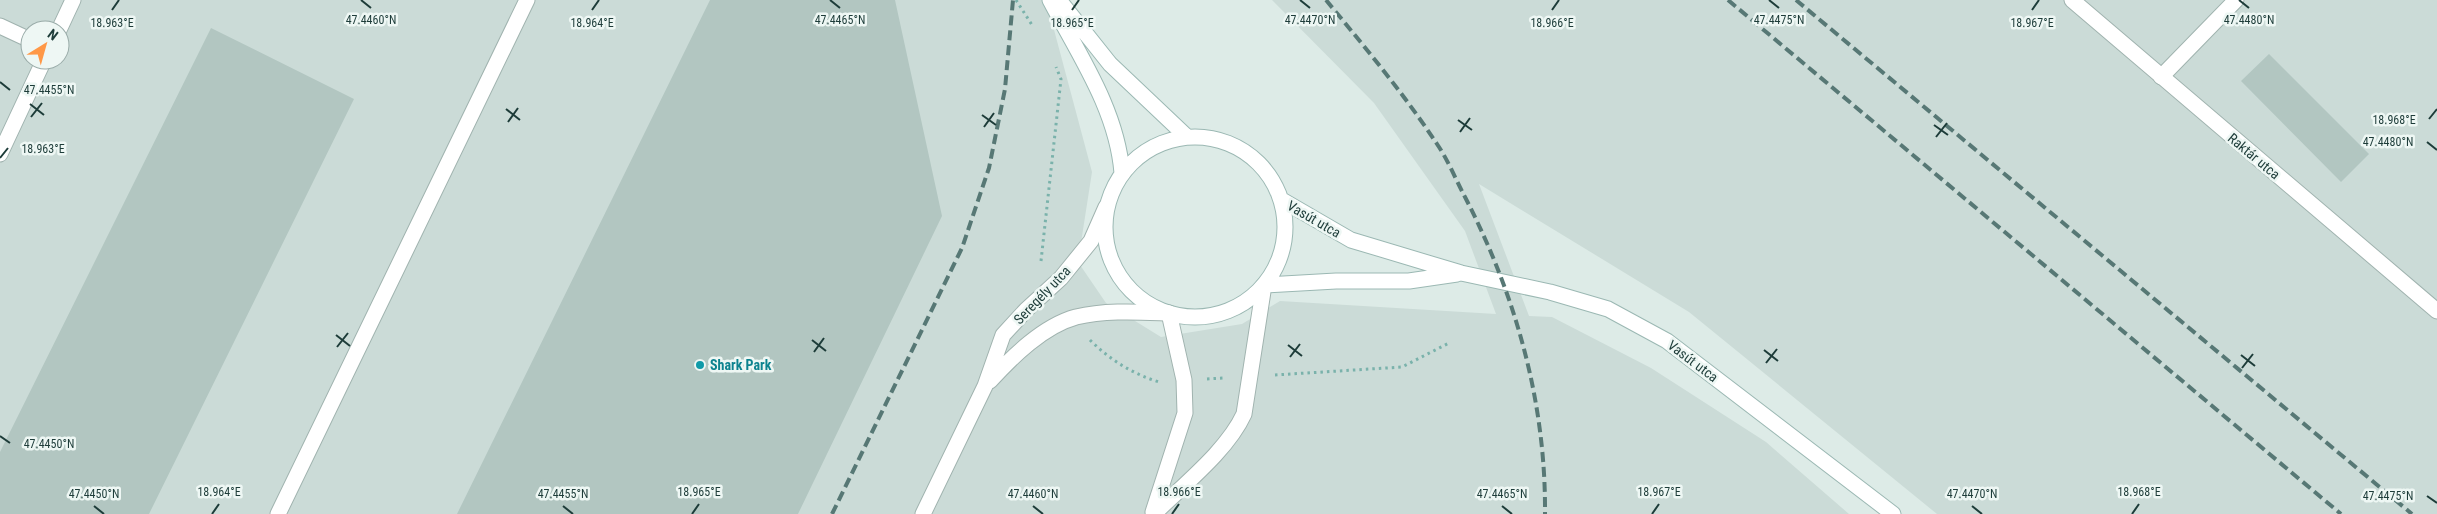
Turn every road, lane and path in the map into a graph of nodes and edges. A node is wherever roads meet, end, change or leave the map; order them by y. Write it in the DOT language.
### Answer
graph roads {
  1 [pos="73,0"];
  2 [pos="527,0"];
  3 [pos="1016,0"];
  4 [pos="1050,0"];
  5 [pos="1059,0"];
  6 [pos="2072,0"];
  7 [pos="2236,0"];
  8 [pos="63,20"];
  9 [pos="0,26"];
  10 [pos="1035,29"];
  11 [pos="20,35"];
  12 [pos="1053,62"];
  13 [pos="39,70"];
  14 [pos="2161,77"];
  15 [pos="1186,136"];
  16 [pos="0,154"];
  17 [pos="1122,173"];
  18 [pos="1282,200"];
  19 [pos="1106,208"];
  20 [pos="1461,273"];
  21 [pos="1054,284"];
  22 [pos="1264,285"];
  23 [pos="2437,312"];
  24 [pos="1169,313"];
  25 [pos="1075,318"];
  26 [pos="1449,343"];
  27 [pos="1251,376"];
  28 [pos="1184,380"];
  29 [pos="985,386"];
  30 [pos="278,514"];
  31 [pos="924,514"];
  32 [pos="1154,514"];
  33 [pos="1893,514"];
  1 -- 8 [label="street"];
  2 -- 30 [label="street"];
  3 -- 10 [label="path"];
  4 -- 17 [label="street"];
  5 -- 15 [label="street"];
  6 -- 14 [label="street, Raktár utca"];
  7 -- 14 [label="street"];
  9 -- 11 [label="street"];
  12 -- 21 [label="path"];
  13 -- 16 [label="street"];
  14 -- 23 [label="street, Raktár utca"];
  15 -- 17 [label="street, Vasút utca"];
  15 -- 18 [label="street, Vasút utca"];
  17 -- 19 [label="street, Vasút utca"];
  18 -- 20 [label="street, Vasút utca"];
  18 -- 22 [label="street, Vasút utca"];
  19 -- 21 [label="street, Seregély utca"];
  19 -- 24 [label="street, Vasút utca"];
  20 -- 22 [label="street, Vasút utca"];
  20 -- 33 [label="street, Vasút utca"];
  21 -- 29 [label="street, Seregély utca"];
  22 -- 24 [label="street, Vasút utca"];
  22 -- 27 [label="street"];
  24 -- 25 [label="street, Seregély utca"];
  24 -- 28 [label="street"];
  25 -- 28 [label="path"];
  25 -- 29 [label="street, Seregély utca"];
  26 -- 27 [label="path"];
  27 -- 28 [label="path"];
  27 -- 32 [label="street"];
  28 -- 32 [label="street"];
  29 -- 31 [label="street, Seregély utca"];
}
